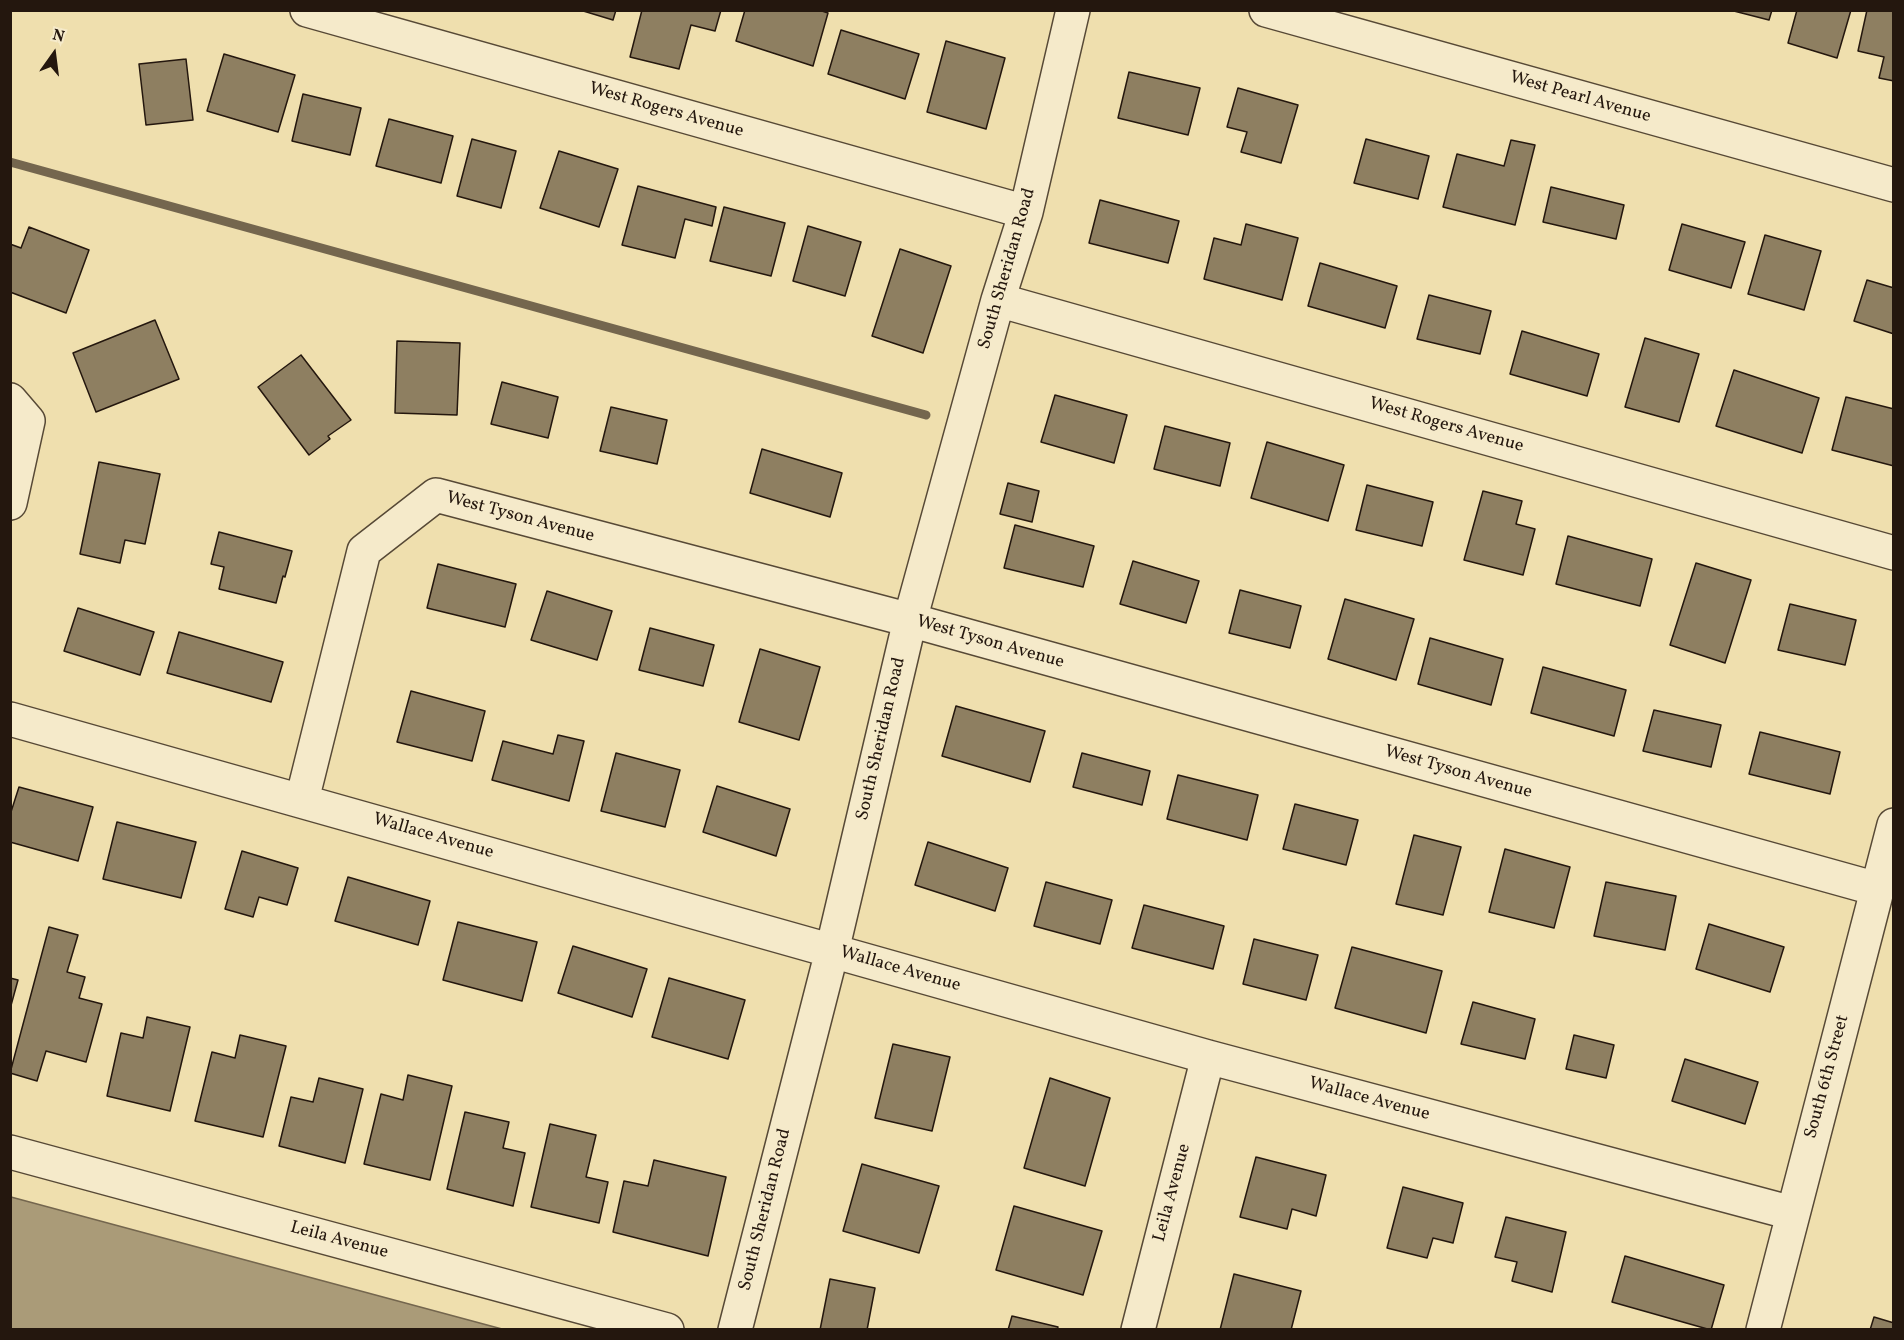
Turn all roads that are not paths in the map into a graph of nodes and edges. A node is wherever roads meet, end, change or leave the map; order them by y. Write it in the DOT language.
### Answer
graph roads {
  1 [pos="307,10"];
  2 [pos="1073,10"];
  3 [pos="1266,10"];
  4 [pos="1893,185"];
  5 [pos="1026,212"];
  6 [pos="998,300"];
  7 [pos="10,400"];
  8 [pos="10,503"];
  9 [pos="1893,553"];
  10 [pos="910,620"];
  11 [pos="10,719"];
  12 [pos="302,800"];
  13 [pos="1893,825"];
  14 [pos="1877,889"];
  15 [pos="832,951"];
  16 [pos="1208,1057"];
  17 [pos="10,1152"];
  18 [pos="1792,1213"];
  19 [pos="667,1329"];
  20 [pos="735,1329"];
  21 [pos="1138,1329"];
  22 [pos="1763,1329"];
  1 -- 5 [label="street, West Rogers Avenue"];
  2 -- 5 [label="street, South Sheridan Road"];
  3 -- 4 [label="street, West Pearl Avenue"];
  5 -- 6 [label="street, South Sheridan Road"];
  6 -- 9 [label="street, West Rogers Avenue"];
  6 -- 10 [label="street, South Sheridan Road"];
  7 -- 8 [label="street"];
  10 -- 12 [label="street, West Tyson Avenue"];
  10 -- 14 [label="street, West Tyson Avenue"];
  10 -- 15 [label="street, South Sheridan Road"];
  11 -- 12 [label="street, Wallace Avenue"];
  12 -- 15 [label="street, Wallace Avenue"];
  13 -- 14 [label="street, South 6th Street"];
  14 -- 18 [label="street, South 6th Street"];
  15 -- 16 [label="street, Wallace Avenue"];
  15 -- 20 [label="street, South Sheridan Road"];
  16 -- 18 [label="street, Wallace Avenue"];
  16 -- 21 [label="street, Leila Avenue"];
  17 -- 19 [label="street, Leila Avenue"];
  18 -- 22 [label="street, South 6th Street"];
}
